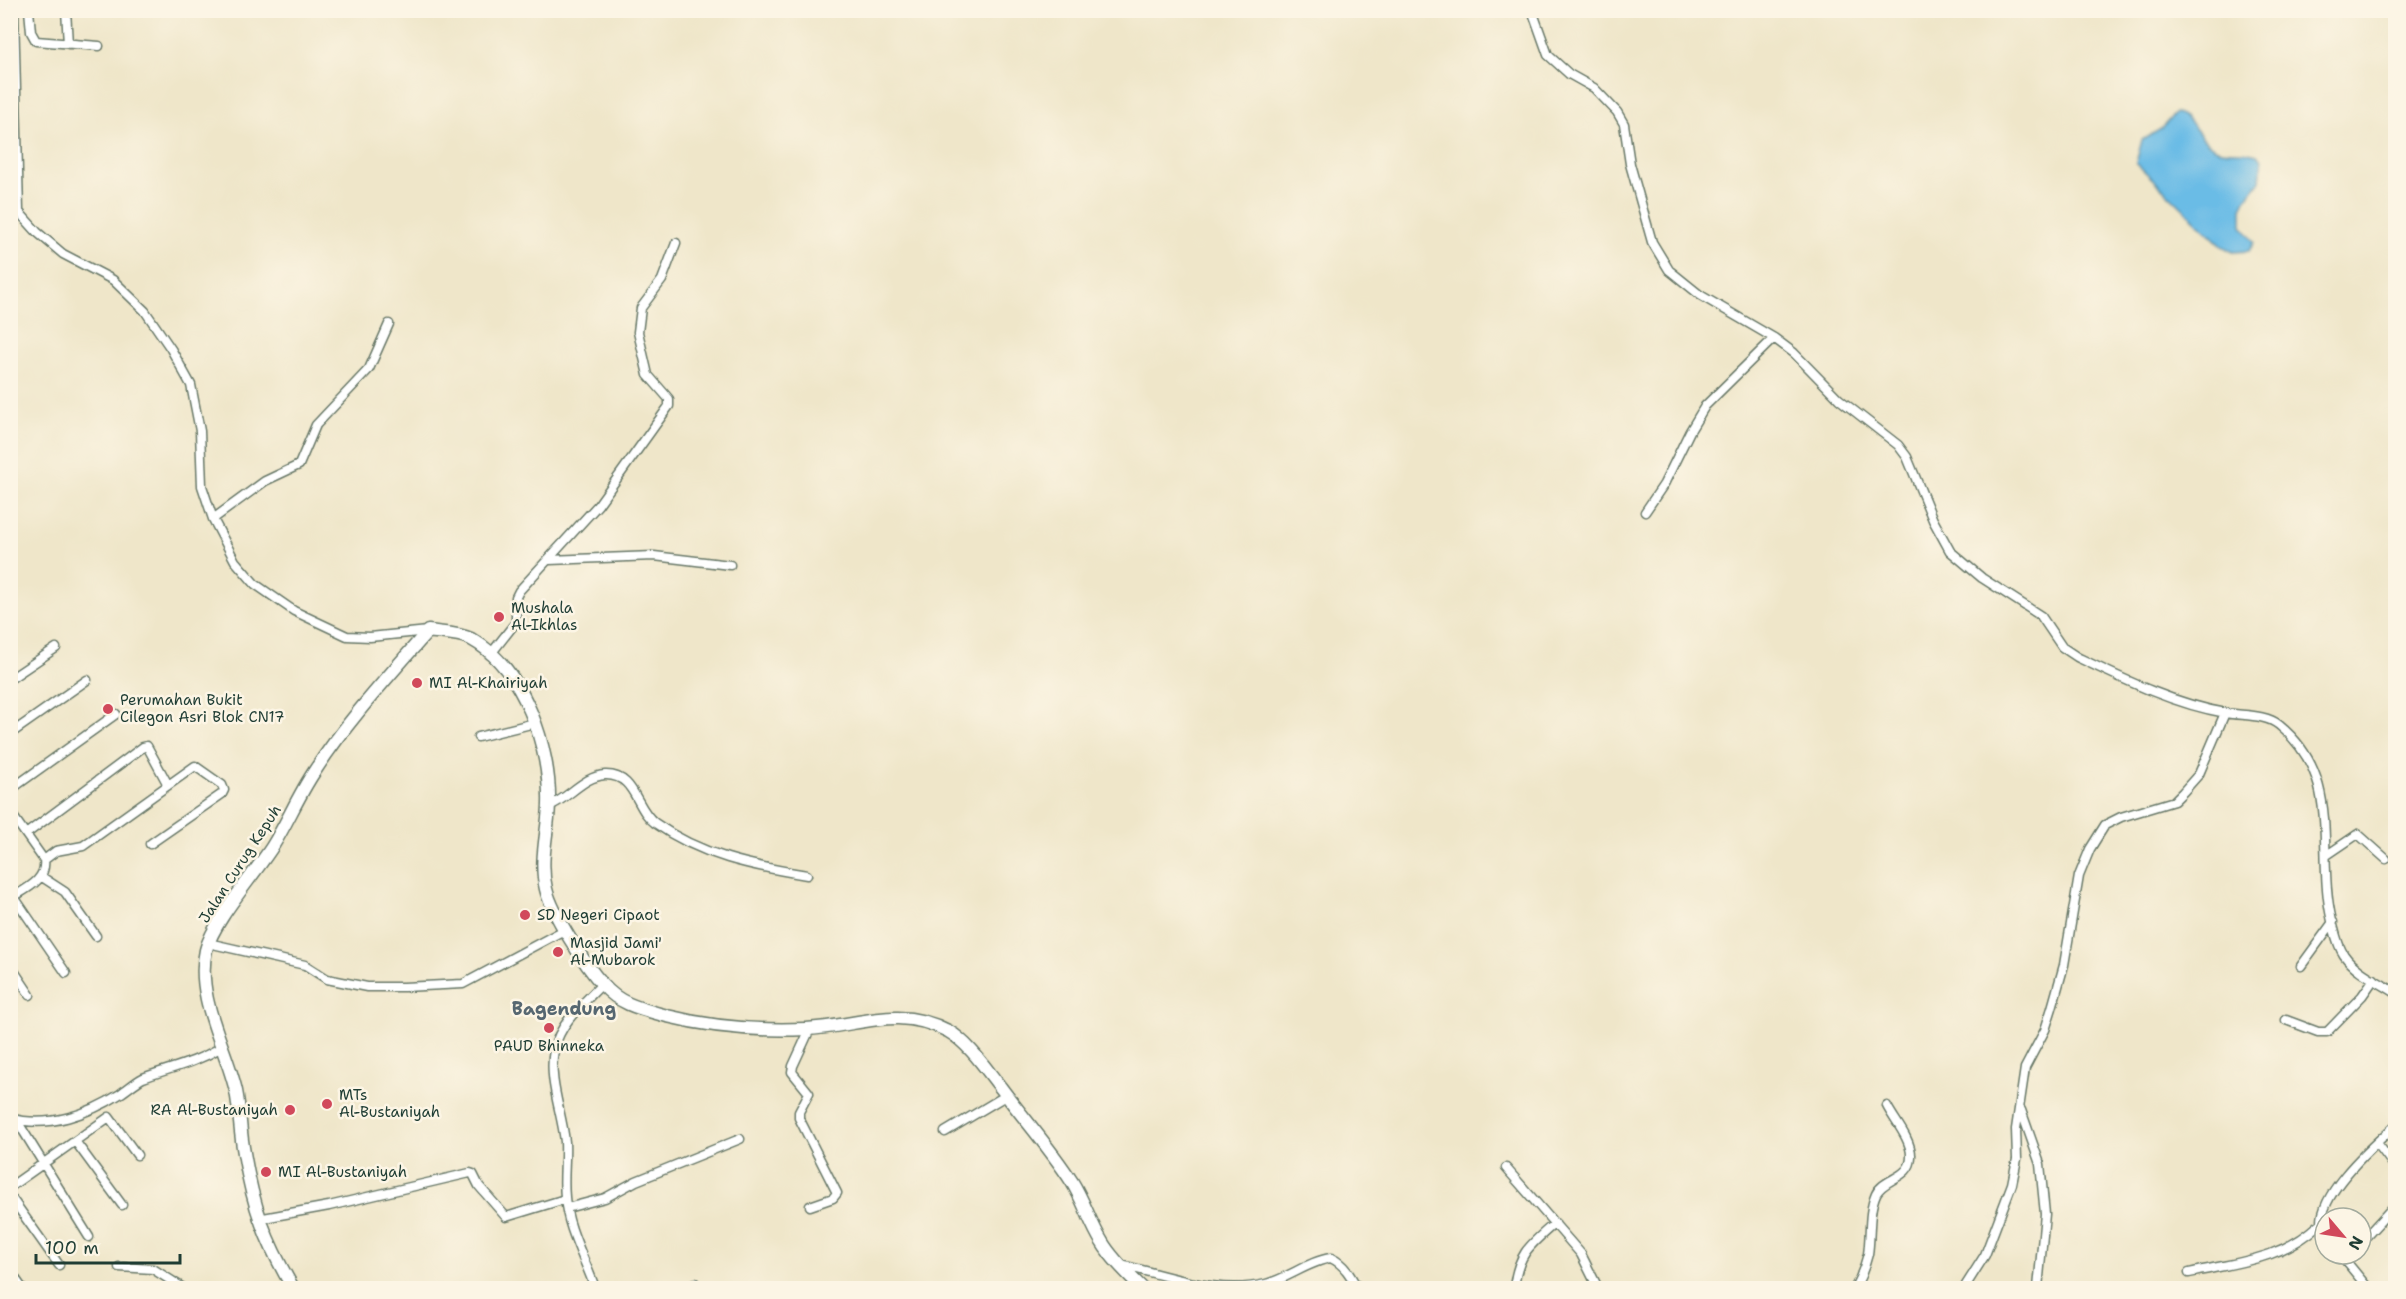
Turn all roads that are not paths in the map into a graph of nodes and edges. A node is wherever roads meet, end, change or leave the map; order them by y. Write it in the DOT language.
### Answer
graph roads {
  1 [pos="14,10"];
  2 [pos="29,10"];
  3 [pos="66,10"];
  4 [pos="1532,10"];
  5 [pos="68,44"];
  6 [pos="99,46"];
  7 [pos="10,203"];
  8 [pos="19,212"];
  9 [pos="676,243"];
  10 [pos="389,324"];
  11 [pos="1774,338"];
  12 [pos="1645,512"];
  13 [pos="213,519"];
  14 [pos="549,560"];
  15 [pos="730,565"];
  16 [pos="428,631"];
  17 [pos="56,648"];
  18 [pos="490,655"];
  19 [pos="10,679"];
  20 [pos="87,680"];
  21 [pos="2225,713"];
  22 [pos="116,714"];
  23 [pos="535,723"];
  24 [pos="10,734"];
  25 [pos="478,737"];
  26 [pos="168,783"];
  27 [pos="10,790"];
  28 [pos="549,806"];
  29 [pos="10,812"];
  30 [pos="26,834"];
  31 [pos="150,844"];
  32 [pos="2327,855"];
  33 [pos="44,860"];
  34 [pos="2386,860"];
  35 [pos="807,875"];
  36 [pos="42,878"];
  37 [pos="12,896"];
  38 [pos="2333,922"];
  39 [pos="566,929"];
  40 [pos="96,936"];
  41 [pos="208,943"];
  42 [pos="10,964"];
  43 [pos="2301,966"];
  44 [pos="66,973"];
  45 [pos="2373,980"];
  46 [pos="602,984"];
  47 [pos="2396,993"];
  48 [pos="30,995"];
  49 [pos="2286,1020"];
  50 [pos="810,1029"];
  51 [pos="220,1047"];
  52 [pos="1007,1095"];
  53 [pos="1887,1106"];
  54 [pos="2020,1107"];
  55 [pos="10,1118"];
  56 [pos="19,1124"];
  57 [pos="2396,1125"];
  58 [pos="945,1132"];
  59 [pos="740,1139"];
  60 [pos="75,1141"];
  61 [pos="2377,1143"];
  62 [pos="137,1155"];
  63 [pos="43,1164"];
  64 [pos="1506,1168"];
  65 [pos="2396,1168"];
  66 [pos="10,1187"];
  67 [pos="10,1196"];
  68 [pos="566,1203"];
  69 [pos="2396,1204"];
  70 [pos="122,1205"];
  71 [pos="810,1206"];
  72 [pos="2324,1206"];
  73 [pos="258,1219"];
  74 [pos="1555,1223"];
  75 [pos="2373,1229"];
  76 [pos="2313,1231"];
  77 [pos="89,1237"];
  78 [pos="1120,1264"];
  79 [pos="58,1265"];
  80 [pos="2352,1266"];
  81 [pos="118,1267"];
  82 [pos="10,1271"];
  83 [pos="2189,1273"];
  84 [pos="696,1282"];
  85 [pos="1271,1286"];
  86 [pos="1966,1287"];
  87 [pos="22,1288"];
  88 [pos="183,1288"];
  89 [pos="293,1288"];
  90 [pos="595,1288"];
  91 [pos="685,1288"];
  92 [pos="1142,1288"];
  93 [pos="1357,1288"];
  94 [pos="1514,1288"];
  95 [pos="1598,1288"];
  96 [pos="1855,1288"];
  97 [pos="2038,1288"];
  98 [pos="2368,1288"];
  1 -- 8 [label="street"];
  2 -- 5 [label="street"];
  3 -- 5 [label="street"];
  4 -- 11 [label="street"];
  5 -- 6 [label="street"];
  7 -- 8 [label="street"];
  8 -- 13 [label="street"];
  9 -- 14 [label="street"];
  10 -- 13 [label="street"];
  11 -- 12 [label="street"];
  11 -- 21 [label="street"];
  13 -- 16 [label="street"];
  14 -- 15 [label="street"];
  14 -- 18 [label="street"];
  16 -- 18 [label="street"];
  16 -- 41 [label="street, Jalan Curug Kepuh"];
  17 -- 19 [label="street"];
  18 -- 23 [label="street"];
  20 -- 24 [label="street"];
  21 -- 32 [label="street"];
  21 -- 54 [label="street"];
  22 -- 27 [label="street"];
  23 -- 25 [label="street"];
  23 -- 28 [label="street"];
  26 -- 30 [label="street"];
  26 -- 31 [label="street"];
  26 -- 33 [label="street"];
  28 -- 35 [label="street"];
  28 -- 39 [label="street"];
  29 -- 30 [label="street"];
  30 -- 33 [label="street"];
  32 -- 34 [label="street"];
  32 -- 38 [label="street"];
  33 -- 36 [label="street"];
  36 -- 37 [label="street"];
  36 -- 40 [label="street"];
  37 -- 44 [label="street"];
  38 -- 43 [label="street"];
  38 -- 45 [label="street"];
  39 -- 41 [label="street"];
  39 -- 46 [label="street"];
  41 -- 51 [label="street, Jalan Curug Kepuh"];
  42 -- 48 [label="street"];
  45 -- 47 [label="street"];
  45 -- 49 [label="street"];
  46 -- 50 [label="street"];
  46 -- 68 [label="street"];
  50 -- 52 [label="street"];
  50 -- 71 [label="street"];
  51 -- 55 [label="street"];
  51 -- 73 [label="street, Jalan Curug Kepuh"];
  52 -- 58 [label="street"];
  52 -- 78 [label="street"];
  53 -- 96 [label="street"];
  54 -- 86 [label="street"];
  54 -- 97 [label="street"];
  56 -- 63 [label="street"];
  57 -- 61 [label="street"];
  59 -- 68 [label="street"];
  60 -- 62 [label="street"];
  60 -- 63 [label="street"];
  60 -- 70 [label="street"];
  61 -- 65 [label="street"];
  61 -- 72 [label="street"];
  63 -- 66 [label="street"];
  63 -- 77 [label="street"];
  64 -- 74 [label="street"];
  67 -- 79 [label="street"];
  68 -- 73 [label="street"];
  68 -- 90 [label="street"];
  69 -- 75 [label="street"];
  73 -- 89 [label="street, Jalan Curug Kepuh"];
  74 -- 94 [label="street"];
  74 -- 95 [label="street"];
  76 -- 83 [label="street"];
  78 -- 85 [label="street"];
  78 -- 92 [label="street"];
  80 -- 98 [label="street"];
  81 -- 88 [label="street"];
  82 -- 87 [label="street"];
  84 -- 91 [label="street"];
  85 -- 93 [label="street"];
}
